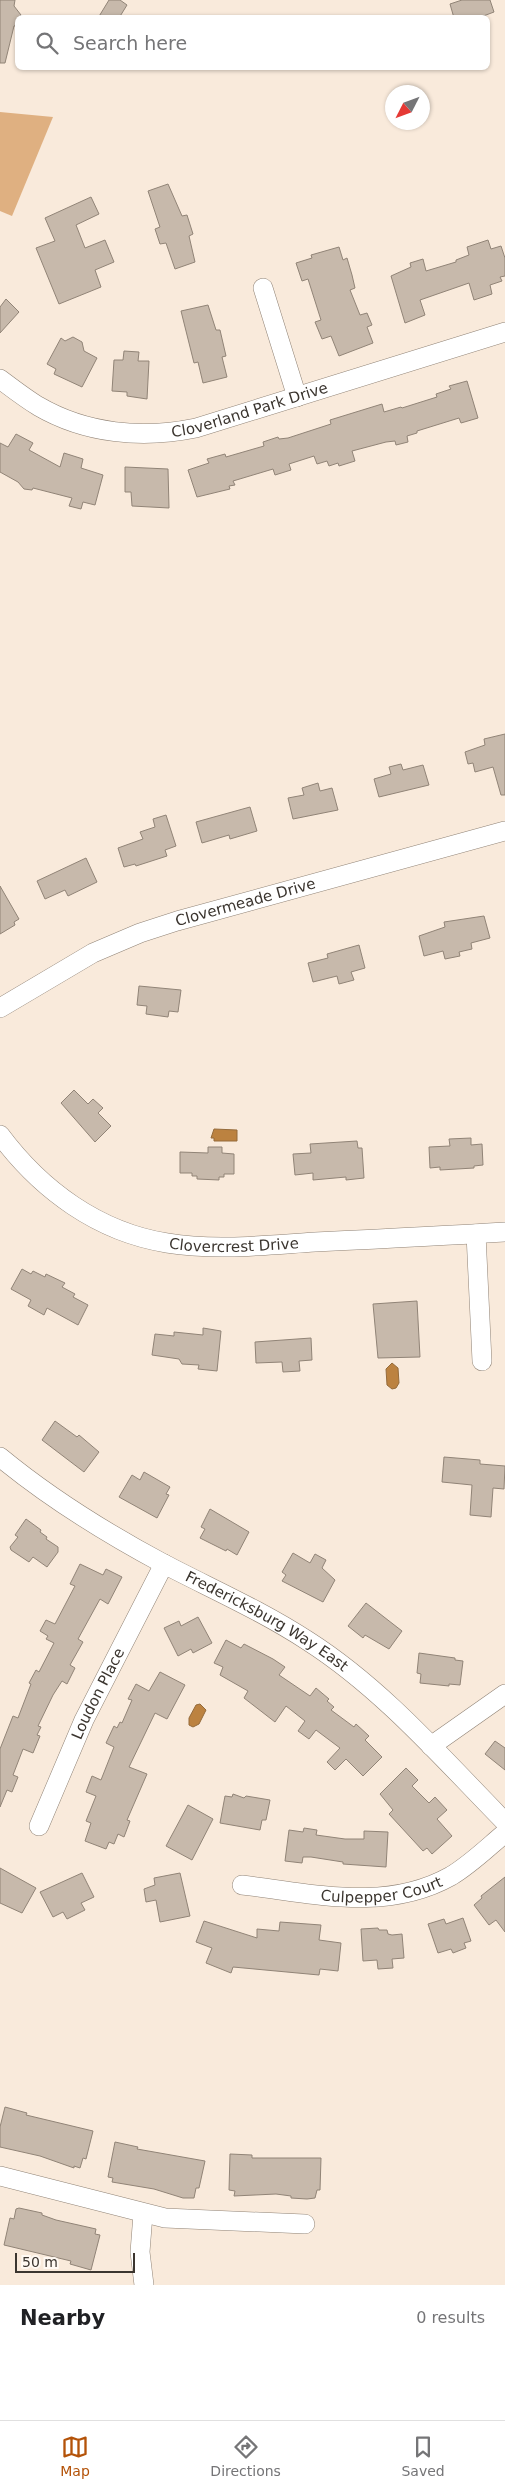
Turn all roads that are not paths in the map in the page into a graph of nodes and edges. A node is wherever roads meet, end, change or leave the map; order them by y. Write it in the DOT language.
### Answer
graph roads {
  1 [pos="263,288"];
  2 [pos="505,332"];
  3 [pos="0,379"];
  4 [pos="297,397"];
  5 [pos="505,830"];
  6 [pos="0,1008"];
  7 [pos="0,1135"];
  8 [pos="505,1232"];
  9 [pos="476,1234"];
  10 [pos="482,1361"];
  11 [pos="0,1457"];
  12 [pos="164,1564"];
  13 [pos="505,1694"];
  14 [pos="430,1746"];
  15 [pos="505,1822"];
  16 [pos="39,1826"];
  17 [pos="505,1833"];
  18 [pos="242,1885"];
  19 [pos="0,2176"];
  20 [pos="143,2214"];
  21 [pos="305,2224"];
  22 [pos="144,2285"];
  1 -- 4 [label="street"];
  2 -- 4 [label="street, Cloverland Park Drive"];
  3 -- 4 [label="street, Cloverland Park Drive"];
  5 -- 6 [label="street, Clovermeade Drive"];
  7 -- 9 [label="street, Clovercrest Drive"];
  8 -- 9 [label="street, Clovercrest Drive"];
  9 -- 10 [label="street"];
  11 -- 12 [label="street, Fredericksburg Way East"];
  12 -- 14 [label="street, Fredericksburg Way East"];
  12 -- 16 [label="street, Loudon Place"];
  13 -- 14 [label="street"];
  14 -- 15 [label="street, Fredericksburg Way East"];
  17 -- 18 [label="street, Culpepper Court"];
  19 -- 20 [label="street"];
  20 -- 21 [label="street"];
  20 -- 22 [label="street"];
}
